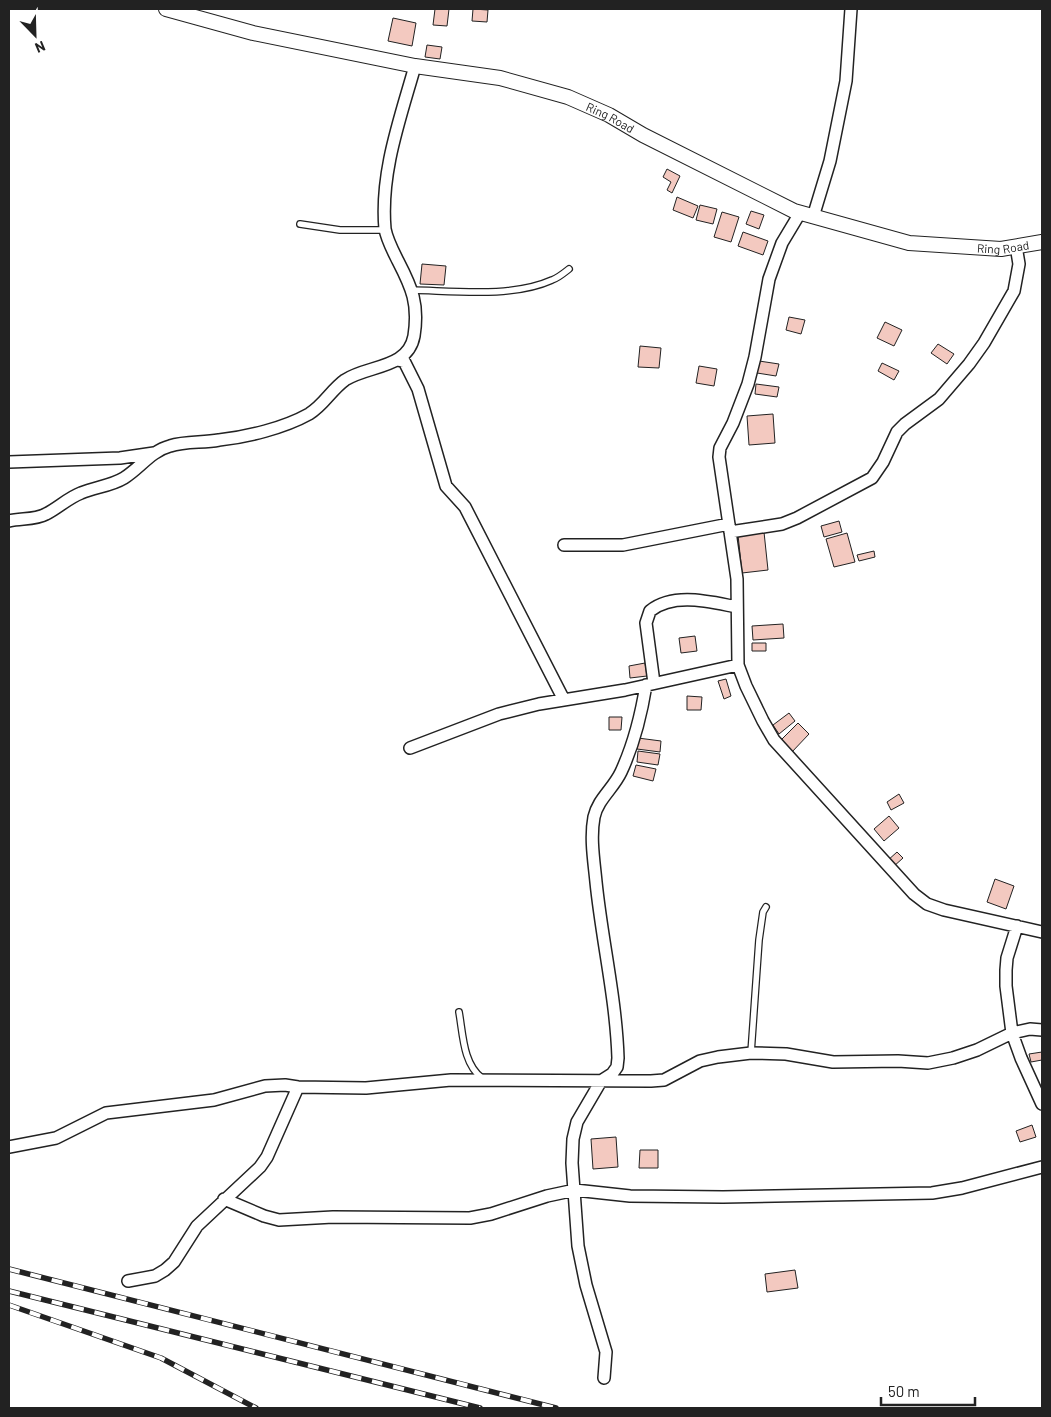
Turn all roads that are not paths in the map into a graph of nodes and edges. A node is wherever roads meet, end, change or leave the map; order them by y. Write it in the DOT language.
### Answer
graph roads {
  1 [pos="166,9"];
  2 [pos="851,9"];
  3 [pos="415,66"];
  4 [pos="806,215"];
  5 [pos="300,224"];
  6 [pos="386,230"];
  7 [pos="1042,242"];
  8 [pos="1016,246"];
  9 [pos="569,270"];
  10 [pos="412,290"];
  11 [pos="397,360"];
  12 [pos="154,453"];
  13 [pos="9,462"];
  14 [pos="9,521"];
  15 [pos="730,528"];
  16 [pos="564,545"];
  17 [pos="737,607"];
  18 [pos="738,665"];
  19 [pos="650,684"];
  20 [pos="564,700"];
  21 [pos="410,748"];
  22 [pos="766,907"];
  23 [pos="1017,926"];
  24 [pos="1042,932"];
  25 [pos="459,1012"];
  26 [pos="1042,1030"];
  27 [pos="1012,1033"];
  28 [pos="752,1053"];
  29 [pos="486,1081"];
  30 [pos="601,1081"];
  31 [pos="298,1087"];
  32 [pos="1042,1104"];
  33 [pos="9,1147"];
  34 [pos="1042,1167"];
  35 [pos="575,1190"];
  36 [pos="224,1199"];
  37 [pos="128,1281"];
  38 [pos="604,1378"];
  1 -- 3 [label="street, Ring Road"];
  2 -- 4 [label="street"];
  3 -- 4 [label="street, Ring Road"];
  3 -- 6 [label="street"];
  4 -- 8 [label="street, Ring Road"];
  4 -- 15 [label="street"];
  5 -- 6 [label="lane"];
  6 -- 10 [label="street"];
  7 -- 8 [label="street, Ring Road"];
  8 -- 15 [label="street"];
  9 -- 10 [label="lane"];
  10 -- 11 [label="street"];
  11 -- 12 [label="street"];
  11 -- 20 [label="street"];
  12 -- 13 [label="street"];
  12 -- 14 [label="street"];
  15 -- 16 [label="street"];
  15 -- 17 [label="street"];
  17 -- 18 [label="street"];
  17 -- 19 [label="street"];
  18 -- 19 [label="street"];
  18 -- 23 [label="street"];
  19 -- 20 [label="street"];
  19 -- 30 [label="street"];
  20 -- 21 [label="street"];
  22 -- 28 [label="lane"];
  23 -- 24 [label="street"];
  23 -- 27 [label="street"];
  25 -- 29 [label="lane"];
  26 -- 27 [label="street"];
  27 -- 28 [label="street"];
  27 -- 32 [label="street"];
  28 -- 30 [label="street"];
  29 -- 30 [label="street"];
  29 -- 31 [label="street"];
  30 -- 35 [label="street"];
  31 -- 33 [label="street"];
  31 -- 36 [label="street"];
  34 -- 35 [label="street"];
  35 -- 36 [label="street"];
  35 -- 38 [label="street"];
  36 -- 37 [label="street"];
}
